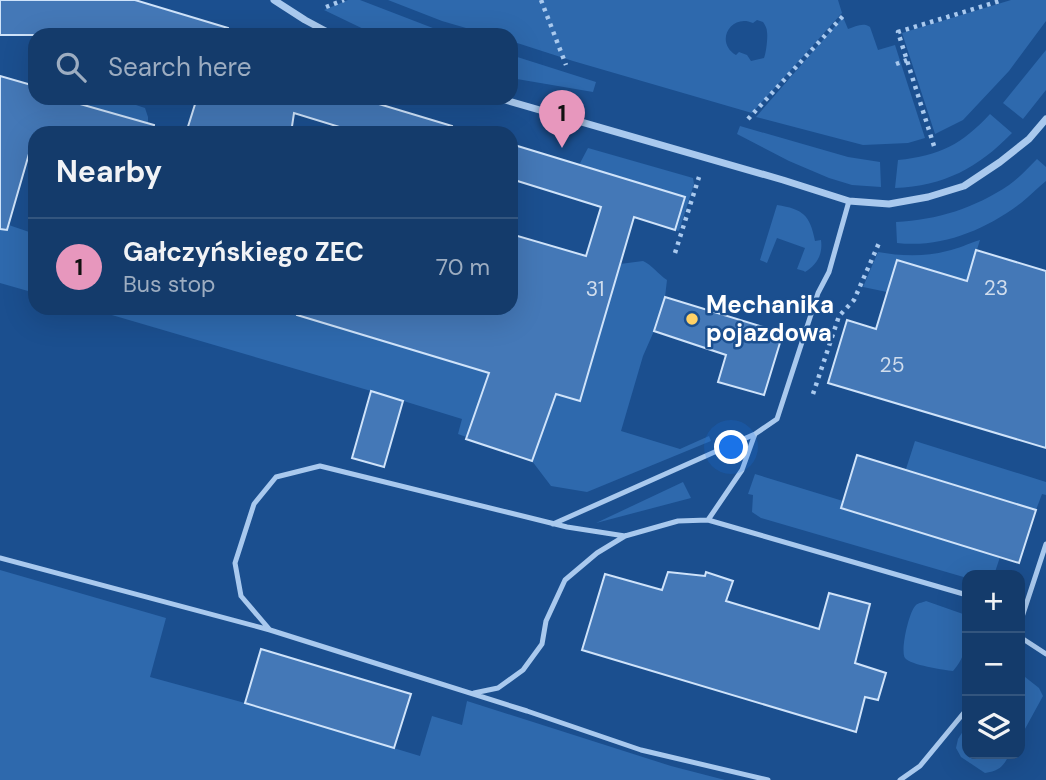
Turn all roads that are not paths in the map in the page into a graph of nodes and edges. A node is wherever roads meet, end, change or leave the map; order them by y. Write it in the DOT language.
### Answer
graph roads {
  1 [pos="274,0"];
  2 [pos="319,28"];
  3 [pos="518,104"];
  4 [pos="1046,120"];
  5 [pos="849,201"];
  6 [pos="755,434"];
  7 [pos="708,520"];
  8 [pos="553,524"];
  9 [pos="625,536"];
  10 [pos="1046,544"];
  11 [pos="0,558"];
  12 [pos="962,594"];
  13 [pos="1025,602"];
  14 [pos="271,630"];
  15 [pos="1025,640"];
  16 [pos="1046,654"];
  17 [pos="473,693"];
  18 [pos="962,715"];
  19 [pos="768,780"];
  20 [pos="900,780"];
  1 -- 2 [label="street"];
  3 -- 5 [label="street"];
  4 -- 5 [label="street"];
  5 -- 6 [label="lane"];
  6 -- 7 [label="lane"];
  6 -- 8 [label="lane"];
  7 -- 9 [label="lane"];
  7 -- 12 [label="lane"];
  8 -- 9 [label="lane"];
  8 -- 14 [label="lane"];
  9 -- 17 [label="lane"];
  10 -- 13 [label="lane"];
  11 -- 14 [label="lane"];
  14 -- 17 [label="lane"];
  15 -- 16 [label="lane"];
  17 -- 19 [label="lane"];
  18 -- 20 [label="lane"];
}
